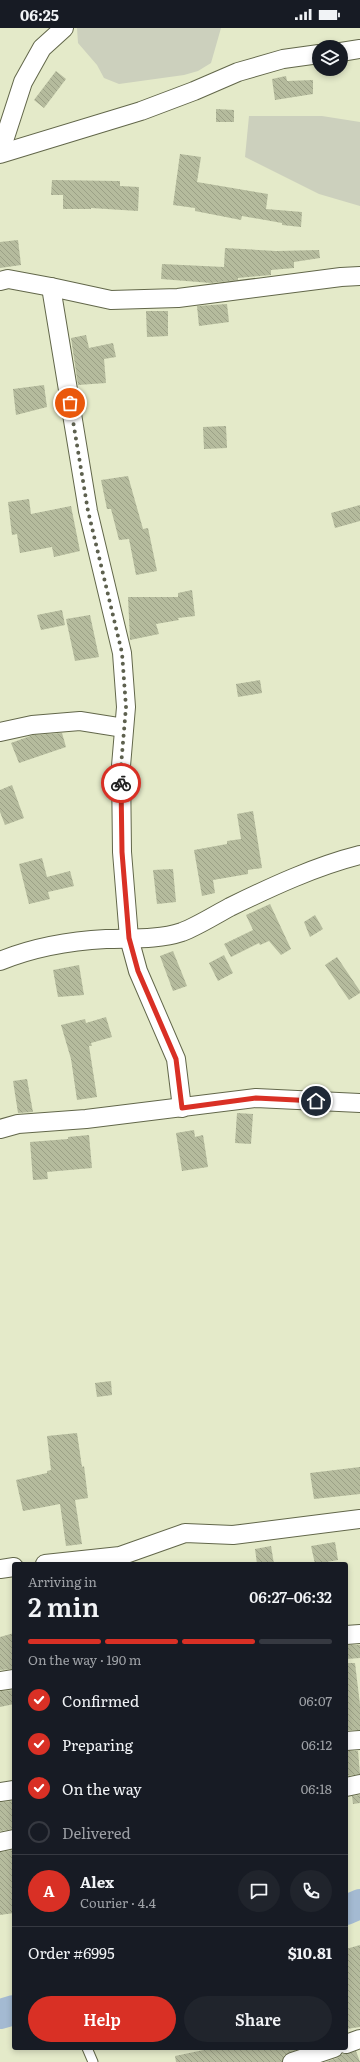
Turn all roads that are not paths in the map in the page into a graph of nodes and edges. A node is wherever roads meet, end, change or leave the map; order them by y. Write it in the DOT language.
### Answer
graph roads {
  1 [pos="64,28"];
  2 [pos="360,49"];
  3 [pos="348,51"];
  4 [pos="312,55"];
  5 [pos="0,153"];
  6 [pos="360,276"];
  7 [pos="0,281"];
  8 [pos="51,286"];
  9 [pos="124,728"];
  10 [pos="0,732"];
  11 [pos="360,855"];
  12 [pos="129,938"];
  13 [pos="0,961"];
  14 [pos="360,1103"];
  15 [pos="182,1108"];
  16 [pos="0,1129"];
  17 [pos="360,1519"];
  18 [pos="64,1562"];
  19 [pos="12,1568"];
  20 [pos="0,1569"];
  21 [pos="360,1634"];
  22 [pos="348,1635"];
  23 [pos="12,1679"];
  24 [pos="0,1681"];
  25 [pos="360,1740"];
  26 [pos="348,1741"];
  27 [pos="360,1784"];
  28 [pos="348,1787"];
  29 [pos="12,1790"];
  30 [pos="0,1792"];
  31 [pos="12,1839"];
  32 [pos="0,1842"];
  33 [pos="360,2039"];
  34 [pos="348,2043"];
  35 [pos="88,2050"];
  36 [pos="328,2050"];
  37 [pos="93,2062"];
  38 [pos="292,2062"];
  1 -- 5 [label="street"];
  2 -- 3 [label="street"];
  4 -- 5 [label="street"];
  6 -- 8 [label="street"];
  7 -- 8 [label="street"];
  8 -- 9 [label="street"];
  9 -- 10 [label="street"];
  9 -- 12 [label="street"];
  11 -- 12 [label="street"];
  12 -- 13 [label="street"];
  12 -- 15 [label="street"];
  14 -- 15 [label="street"];
  15 -- 16 [label="street"];
  17 -- 18 [label="street"];
  19 -- 20 [label="street"];
  21 -- 22 [label="street"];
  23 -- 24 [label="street"];
  25 -- 26 [label="street"];
  27 -- 28 [label="street"];
  29 -- 30 [label="street"];
  31 -- 32 [label="street"];
  33 -- 34 [label="street"];
  35 -- 37 [label="lane"];
  36 -- 38 [label="street"];
}
